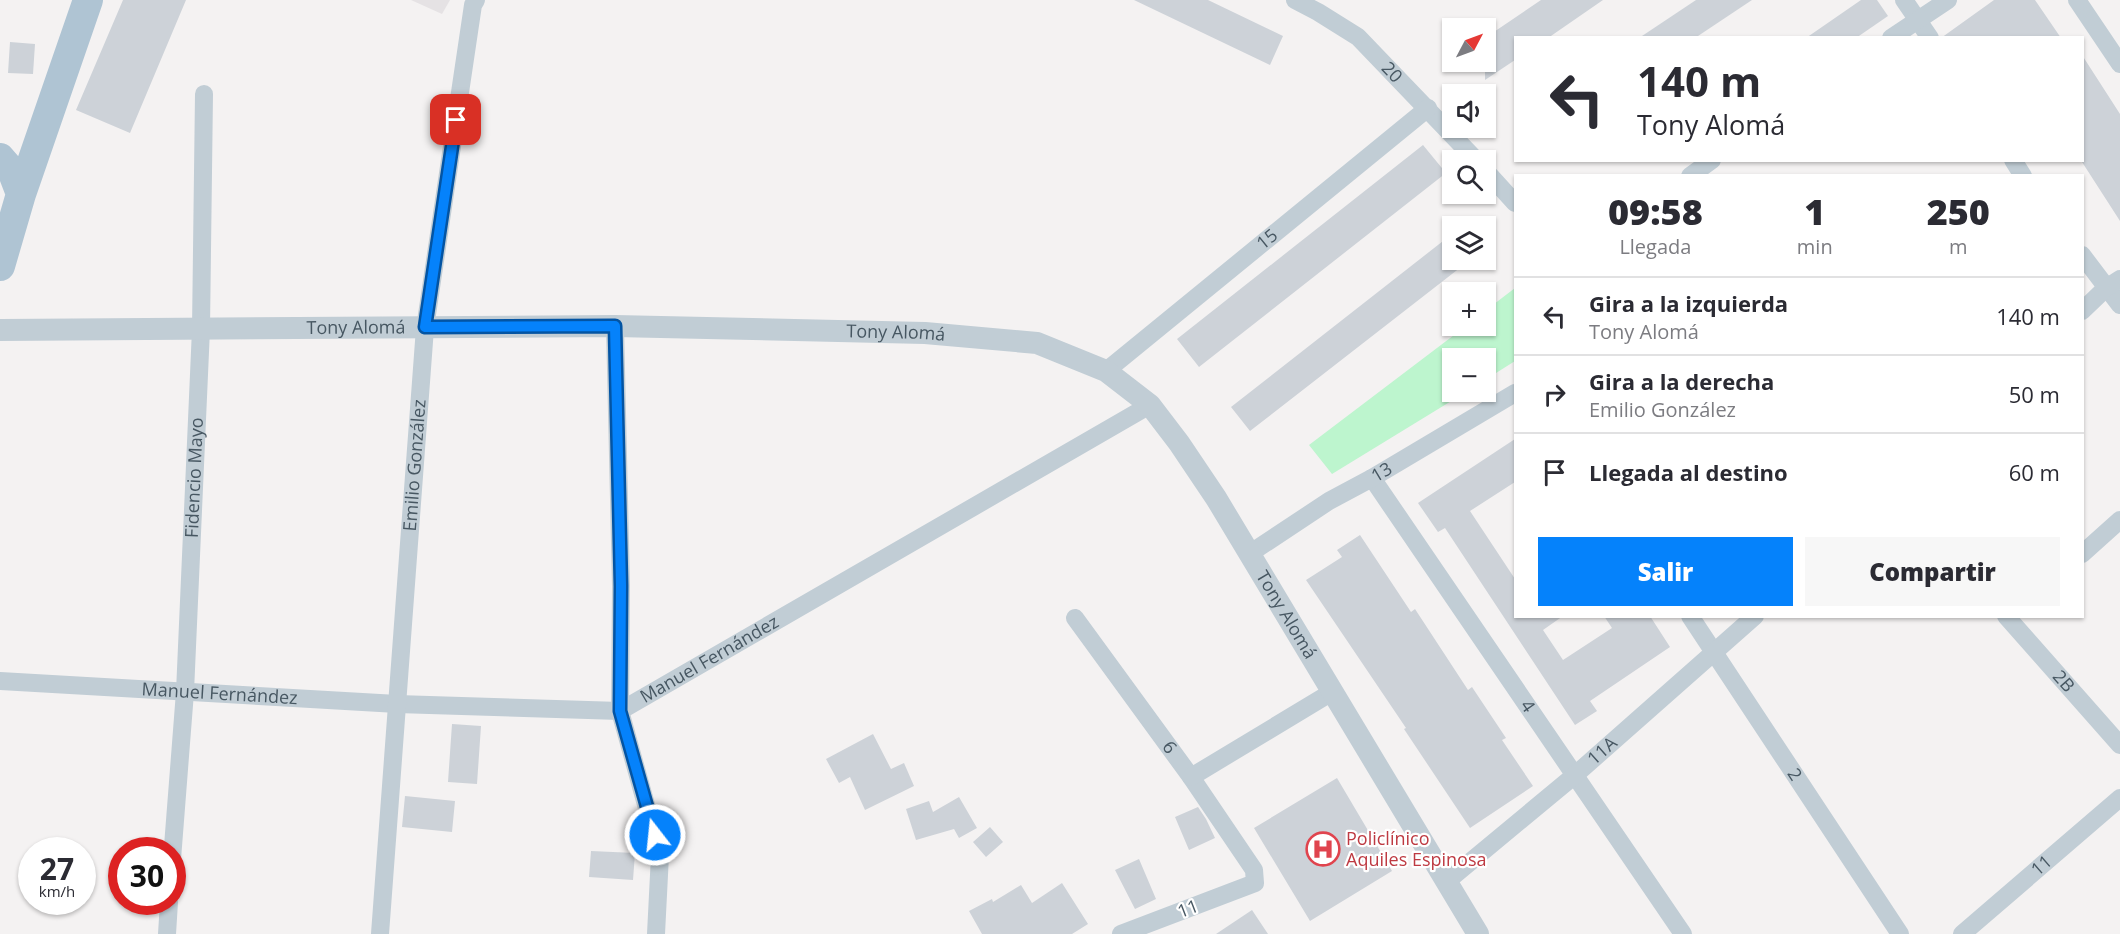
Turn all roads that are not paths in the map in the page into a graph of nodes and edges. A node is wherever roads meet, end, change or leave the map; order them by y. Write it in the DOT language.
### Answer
graph roads {
  1 [pos="88,0"];
  2 [pos="476,0"];
  3 [pos="1295,0"];
  4 [pos="1904,0"];
  5 [pos="1948,0"];
  6 [pos="2077,0"];
  7 [pos="1324,6"];
  8 [pos="1917,19"];
  9 [pos="1894,36"];
  10 [pos="1929,36"];
  11 [pos="2120,64"];
  12 [pos="204,94"];
  13 [pos="1428,108"];
  14 [pos="1467,150"];
  15 [pos="0,158"];
  16 [pos="1709,162"];
  17 [pos="1693,174"];
  18 [pos="1496,182"];
  19 [pos="21,194"];
  20 [pos="1514,202"];
  21 [pos="2084,257"];
  22 [pos="0,266"];
  23 [pos="2113,283"];
  24 [pos="2120,305"];
  25 [pos="2084,309"];
  26 [pos="615,326"];
  27 [pos="425,327"];
  28 [pos="201,329"];
  29 [pos="0,330"];
  30 [pos="1106,371"];
  31 [pos="1514,394"];
  32 [pos="1150,405"];
  33 [pos="1372,478"];
  34 [pos="2120,520"];
  35 [pos="2084,552"];
  36 [pos="1249,554"];
  37 [pos="1075,618"];
  38 [pos="1691,618"];
  39 [pos="1753,618"];
  40 [pos="2009,618"];
  41 [pos="1715,654"];
  42 [pos="0,681"];
  43 [pos="185,692"];
  44 [pos="1332,692"];
  45 [pos="397,704"];
  46 [pos="620,711"];
  47 [pos="2120,745"];
  48 [pos="1575,775"];
  49 [pos="1191,777"];
  50 [pos="2120,798"];
  51 [pos="174,837"];
  52 [pos="1446,882"];
  53 [pos="1255,883"];
  54 [pos="168,915"];
  55 [pos="167,934"];
  56 [pos="380,934"];
  57 [pos="656,934"];
  58 [pos="1121,934"];
  59 [pos="1478,934"];
  60 [pos="1683,934"];
  61 [pos="1900,934"];
  62 [pos="1962,934"];
  1 -- 19 [label="main road"];
  2 -- 27 [label="street, Emilio González"];
  3 -- 7 [label="street, 20"];
  4 -- 8 [label="street"];
  5 -- 8 [label="street"];
  6 -- 11 [label="street"];
  7 -- 13 [label="street, 20"];
  8 -- 9 [label="street"];
  8 -- 10 [label="street"];
  12 -- 28 [label="street, Fidencio Mayo"];
  13 -- 14 [label="street, 20"];
  13 -- 30 [label="street, 15"];
  15 -- 19 [label="main road"];
  16 -- 17 [label="street"];
  18 -- 20 [label="street"];
  19 -- 22 [label="main road"];
  21 -- 23 [label="street"];
  23 -- 24 [label="street"];
  23 -- 25 [label="street"];
  26 -- 27 [label="street, Tony Alomá"];
  26 -- 30 [label="street, Tony Alomá"];
  26 -- 46 [label="street"];
  27 -- 28 [label="street, Tony Alomá"];
  27 -- 45 [label="street, Emilio González"];
  28 -- 29 [label="street, Tony Alomá"];
  28 -- 43 [label="street, Fidencio Mayo"];
  30 -- 32 [label="street, Tony Alomá"];
  31 -- 33 [label="street, 13"];
  32 -- 36 [label="street, Tony Alomá"];
  32 -- 46 [label="street, Manuel Fernández"];
  33 -- 36 [label="street, 13"];
  33 -- 48 [label="street, 4"];
  34 -- 35 [label="street"];
  36 -- 44 [label="street, Tony Alomá"];
  37 -- 49 [label="street, 6"];
  38 -- 41 [label="street, 2"];
  39 -- 41 [label="street, 11A"];
  40 -- 47 [label="street, 2B"];
  41 -- 48 [label="street, 11A"];
  41 -- 61 [label="street, 2"];
  42 -- 43 [label="street, Manuel Fernández"];
  43 -- 45 [label="street, Manuel Fernández"];
  43 -- 51 [label="street, Fidencio Mayo"];
  44 -- 49 [label="street"];
  44 -- 52 [label="street, Tony Alomá"];
  45 -- 46 [label="street, Manuel Fernández"];
  45 -- 56 [label="street, Emilio González"];
  46 -- 57 [label="street"];
  48 -- 52 [label="street, 11A"];
  48 -- 60 [label="street, 4"];
  49 -- 53 [label="street, 6"];
  50 -- 62 [label="street, 11"];
  52 -- 59 [label="street, Tony Alomá"];
  53 -- 58 [label="street, 11"];
  54 -- 55 [label="street"];
}
